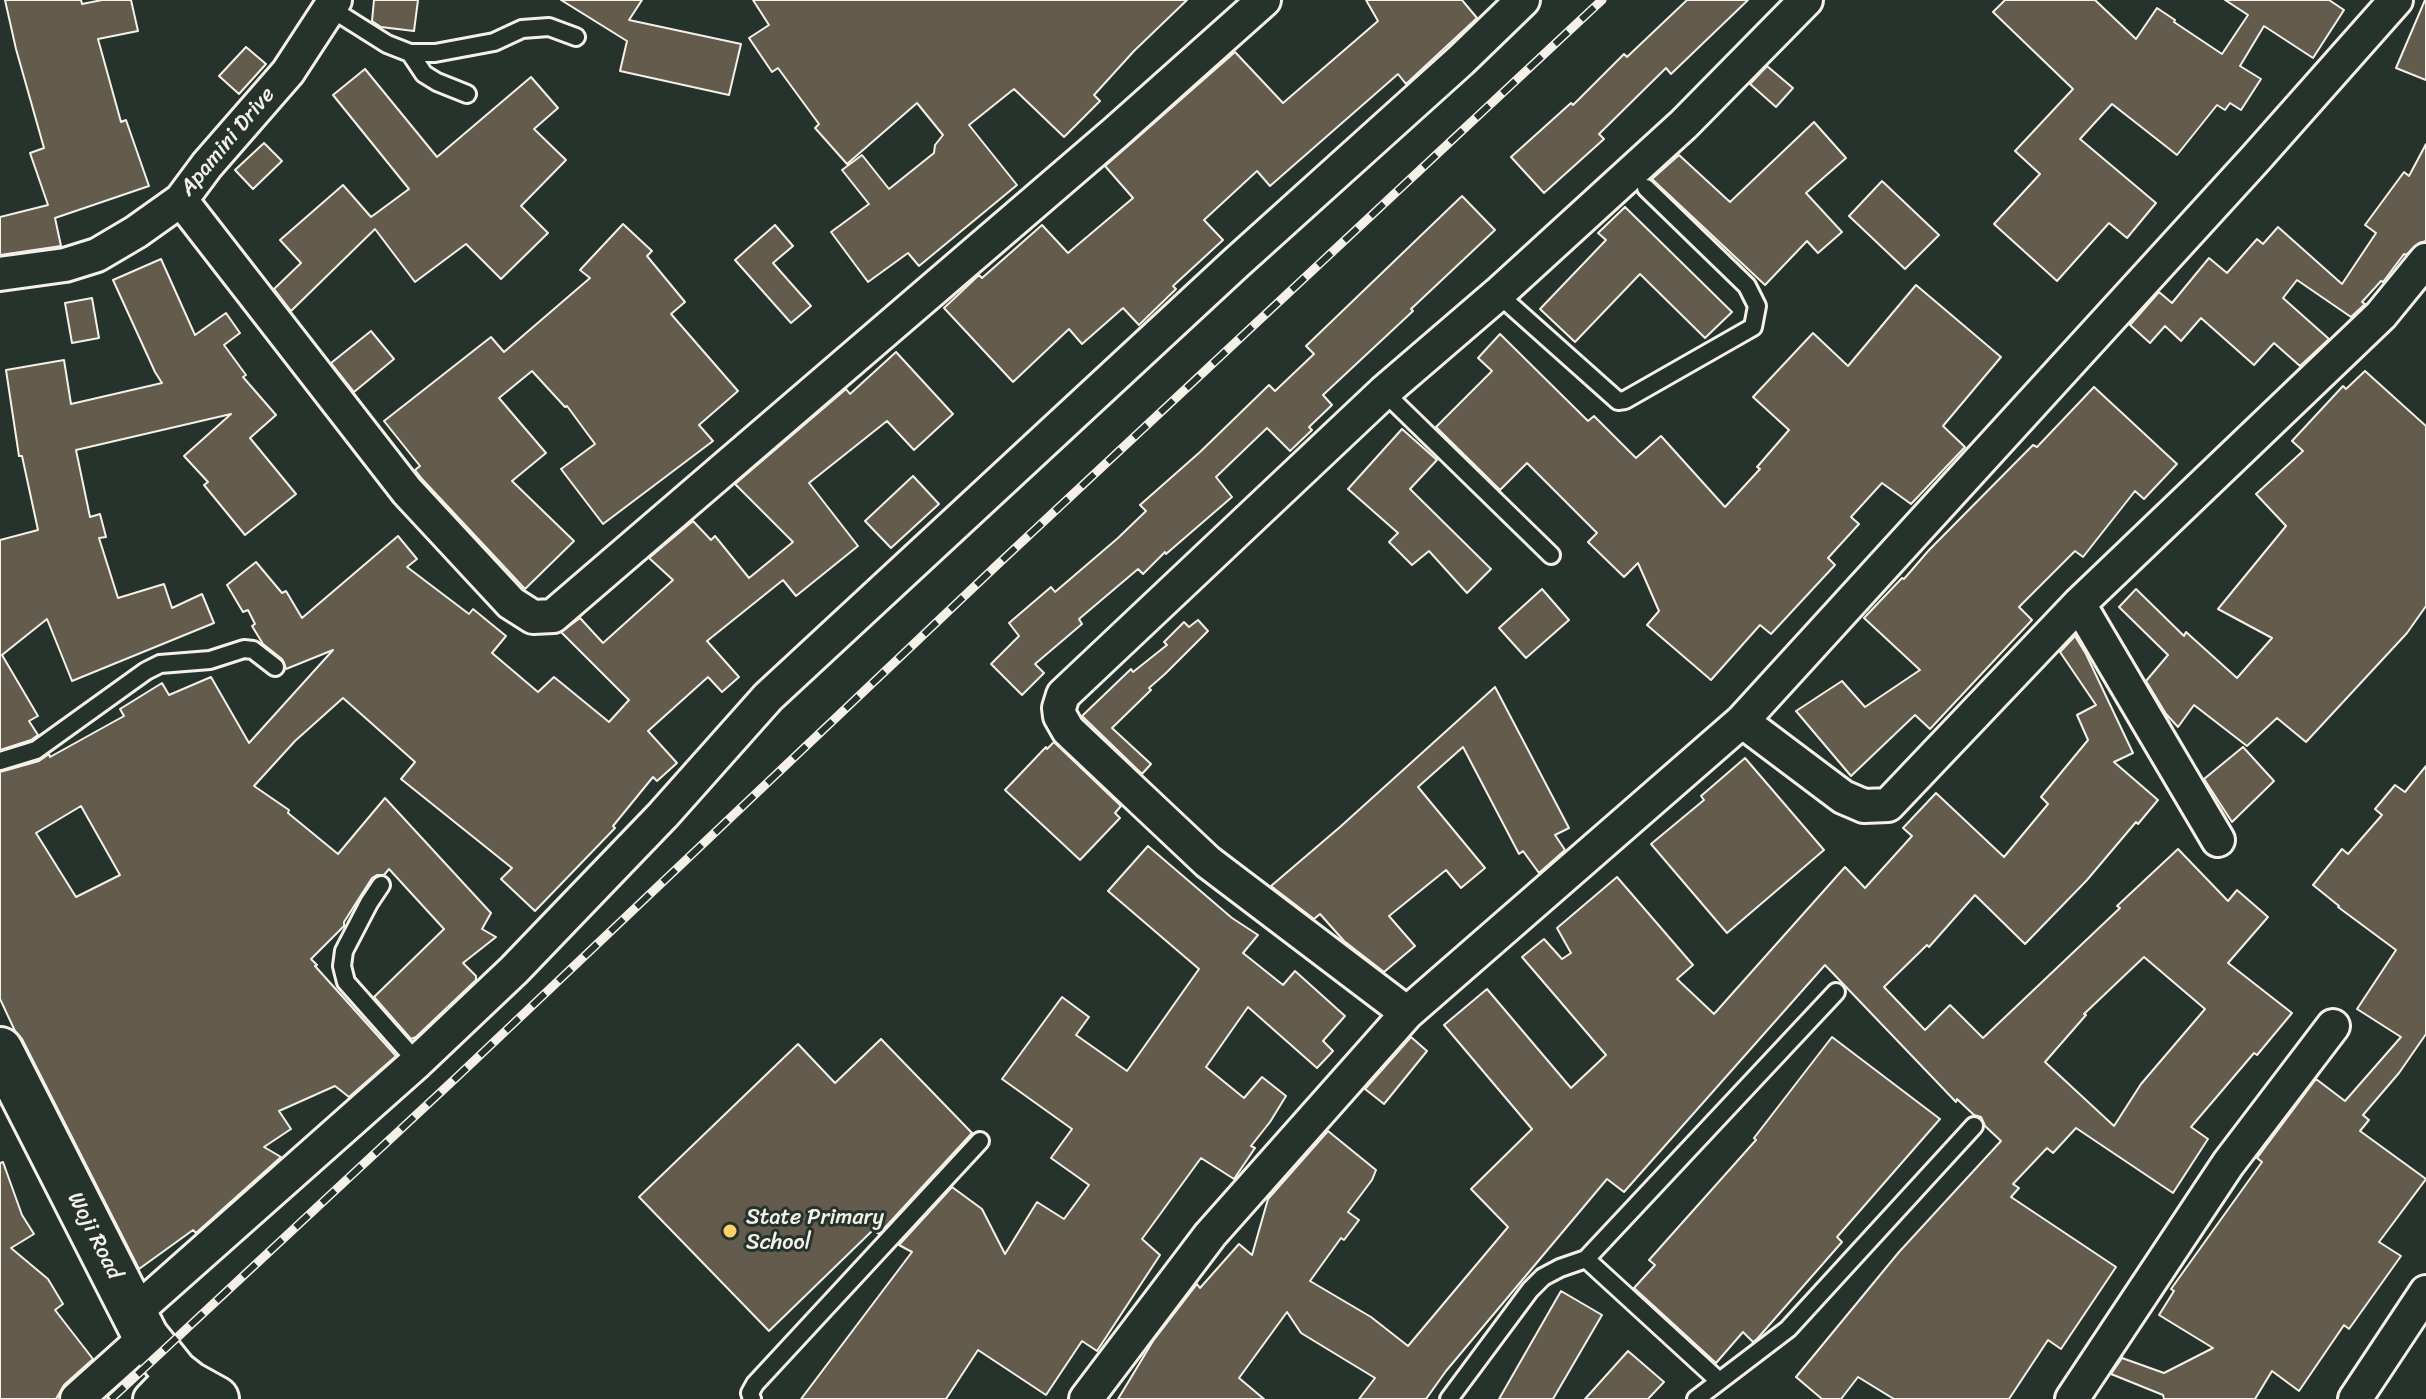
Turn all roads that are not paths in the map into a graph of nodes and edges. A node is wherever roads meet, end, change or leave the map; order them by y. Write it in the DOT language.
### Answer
graph roads {
  1 [pos="1264,0"];
  2 [pos="1523,0"];
  3 [pos="1806,0"];
  4 [pos="2396,0"];
  5 [pos="332,4"];
  6 [pos="576,37"];
  7 [pos="410,53"];
  8 [pos="467,94"];
  9 [pos="1646,188"];
  10 [pos="181,200"];
  11 [pos="2426,260"];
  12 [pos="0,274"];
  13 [pos="1498,294"];
  14 [pos="1384,392"];
  15 [pos="1551,555"];
  16 [pos="2079,604"];
  17 [pos="275,667"];
  18 [pos="1742,721"];
  19 [pos="0,761"];
  20 [pos="2218,840"];
  21 [pos="381,885"];
  22 [pos="1836,992"];
  23 [pos="1407,1013"];
  24 [pos="2333,1026"];
  25 [pos="0,1050"];
  26 [pos="417,1062"];
  27 [pos="1974,1126"];
  28 [pos="980,1141"];
  29 [pos="1586,1259"];
  30 [pos="2426,1292"];
  31 [pos="139,1325"];
  32 [pos="1718,1380"];
  33 [pos="163,1386"];
  34 [pos="77,1399"];
  35 [pos="216,1399"];
  36 [pos="752,1399"];
  37 [pos="1086,1399"];
  38 [pos="1449,1399"];
  39 [pos="1696,1399"];
  40 [pos="2072,1399"];
  41 [pos="2355,1399"];
  1 -- 10 [label="street"];
  2 -- 26 [label="street"];
  3 -- 13 [label="street"];
  4 -- 18 [label="street"];
  5 -- 7 [label="lane"];
  5 -- 10 [label="street, Apamini Drive"];
  6 -- 7 [label="lane"];
  7 -- 8 [label="lane"];
  9 -- 13 [label="lane"];
  10 -- 12 [label="street, Apamini Drive"];
  11 -- 16 [label="street"];
  13 -- 14 [label="street"];
  14 -- 15 [label="lane"];
  14 -- 23 [label="street"];
  16 -- 18 [label="street"];
  16 -- 20 [label="street"];
  17 -- 19 [label="lane"];
  18 -- 23 [label="street"];
  21 -- 26 [label="lane"];
  22 -- 29 [label="lane"];
  23 -- 37 [label="street"];
  24 -- 40 [label="street"];
  25 -- 31 [label="main road, Woji Road"];
  26 -- 31 [label="street"];
  27 -- 32 [label="lane"];
  28 -- 36 [label="lane"];
  29 -- 32 [label="lane"];
  29 -- 38 [label="lane"];
  30 -- 41 [label="street"];
  31 -- 33 [label="main road, Woji Road"];
  31 -- 34 [label="street"];
  32 -- 39 [label="lane"];
  33 -- 35 [label="main road, Woji Road"];
}
